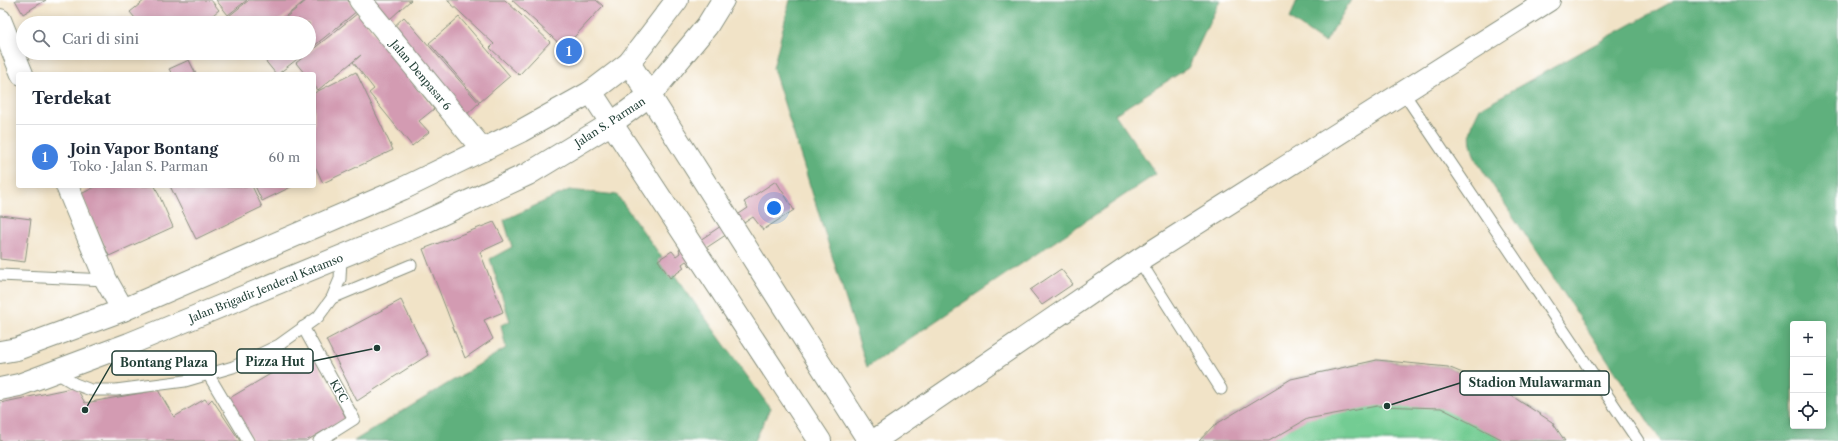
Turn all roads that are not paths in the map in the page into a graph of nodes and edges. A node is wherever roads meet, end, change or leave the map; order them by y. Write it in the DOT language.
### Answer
graph roads {
  1 [pos="360,0"];
  2 [pos="677,0"];
  3 [pos="723,0"];
  4 [pos="1549,0"];
  5 [pos="0,20"];
  6 [pos="16,59"];
  7 [pos="16,60"];
  8 [pos="629,63"];
  9 [pos="21,72"];
  10 [pos="591,92"];
  11 [pos="1403,92"];
  12 [pos="650,95"];
  13 [pos="612,123"];
  14 [pos="483,150"];
  15 [pos="528,174"];
  16 [pos="68,188"];
  17 [pos="341,258"];
  18 [pos="1139,260"];
  19 [pos="411,265"];
  20 [pos="0,275"];
  21 [pos="106,280"];
  22 [pos="332,298"];
  23 [pos="123,310"];
  24 [pos="303,327"];
  25 [pos="0,352"];
  26 [pos="55,372"];
  27 [pos="208,374"];
  28 [pos="1221,389"];
  29 [pos="0,390"];
  30 [pos="248,441"];
  31 [pos="319,441"];
  32 [pos="820,441"];
  33 [pos="869,441"];
  34 [pos="874,441"];
  35 [pos="1638,441"];
  1 -- 14 [label="street, Jalan Denpasar 6"];
  2 -- 8 [label="street"];
  3 -- 12 [label="street, Jalan S. Parman"];
  4 -- 11 [label="street"];
  5 -- 6 [label="street"];
  7 -- 9 [label="street"];
  8 -- 10 [label="street"];
  8 -- 12 [label="street"];
  10 -- 13 [label="street"];
  10 -- 14 [label="street"];
  11 -- 18 [label="street"];
  11 -- 35 [label="lane"];
  12 -- 13 [label="street, Jalan S. Parman"];
  12 -- 33 [label="street"];
  13 -- 15 [label="street, Jalan S. Parman"];
  13 -- 32 [label="street"];
  14 -- 23 [label="street"];
  15 -- 17 [label="street, Jalan Brigadir Jenderal Katamso"];
  16 -- 21 [label="street"];
  17 -- 22 [label="lane"];
  17 -- 26 [label="street, Jalan Brigadir Jenderal Katamso"];
  18 -- 28 [label="lane"];
  18 -- 34 [label="street"];
  19 -- 22 [label="lane"];
  20 -- 21 [label="lane"];
  21 -- 23 [label="street"];
  22 -- 24 [label="lane"];
  23 -- 25 [label="street"];
  24 -- 27 [label="lane"];
  24 -- 31 [label="lane, KFC"];
  26 -- 27 [label="lane"];
  26 -- 29 [label="street, Jalan Brigadir Jenderal Katamso"];
  27 -- 30 [label="lane"];
}
